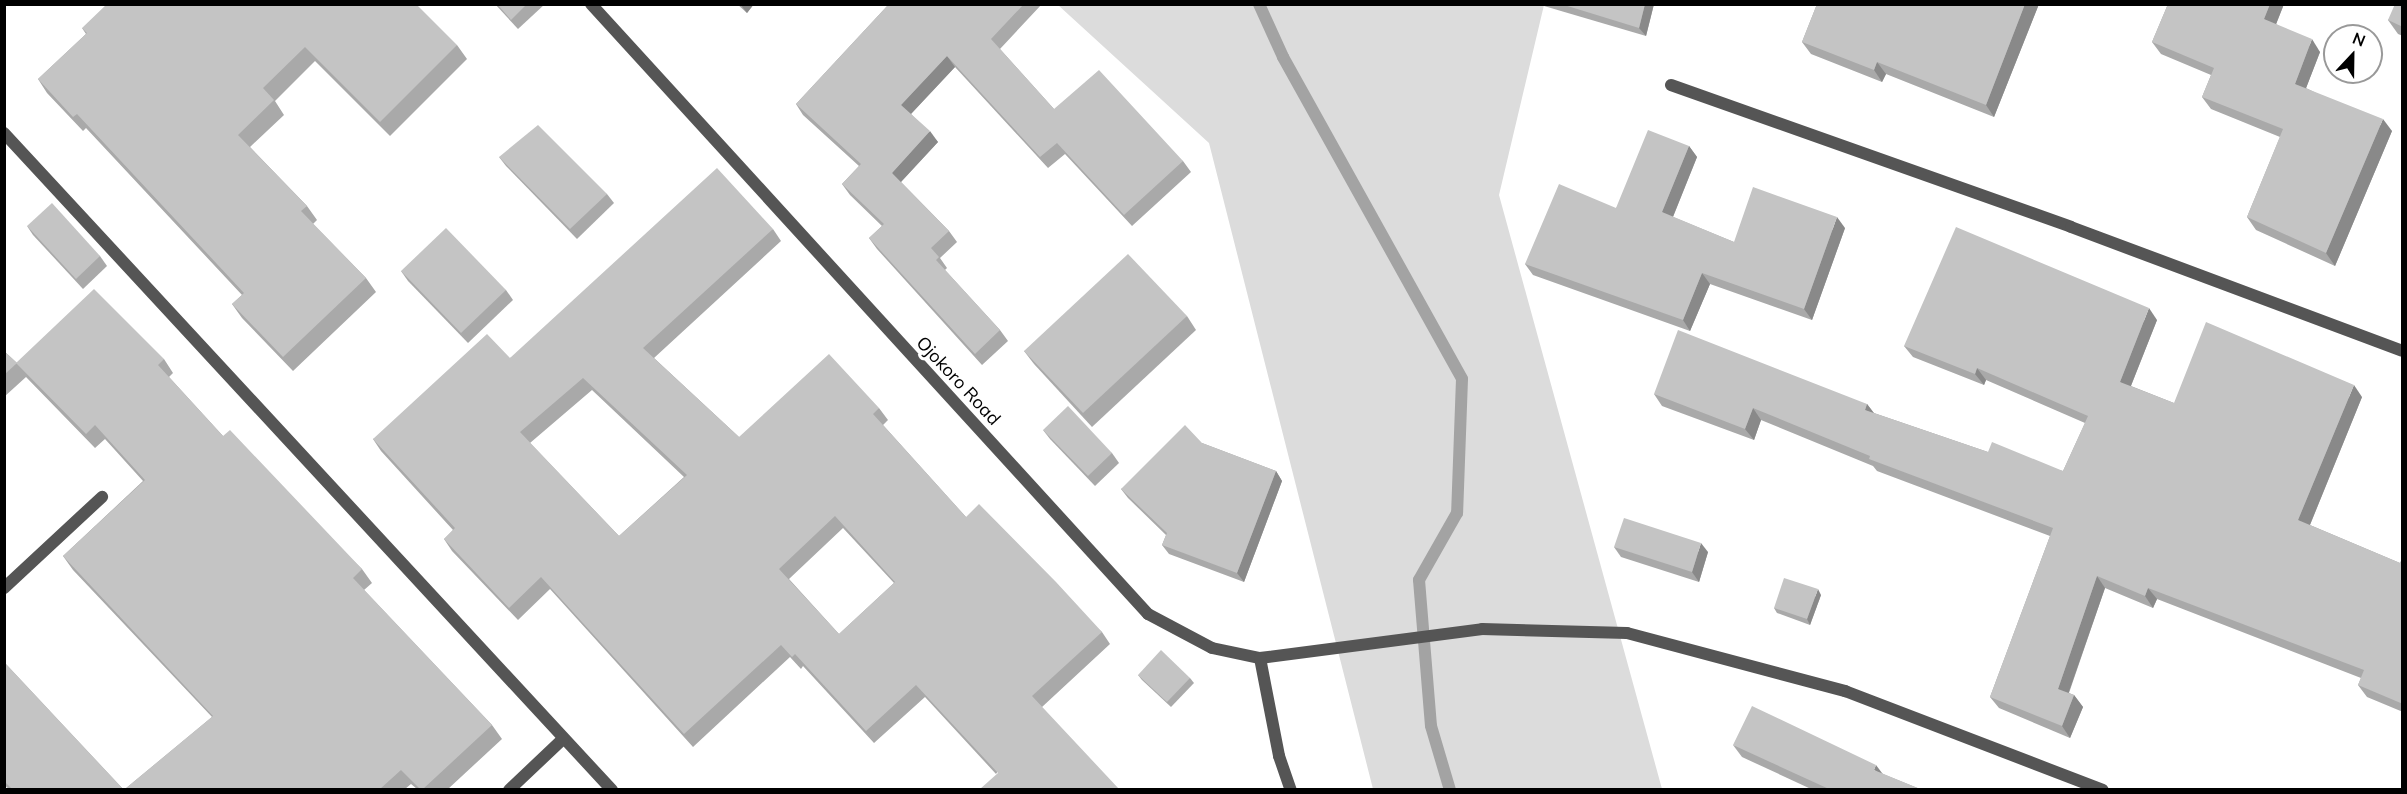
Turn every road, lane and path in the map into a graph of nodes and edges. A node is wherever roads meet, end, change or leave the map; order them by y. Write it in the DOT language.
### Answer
graph roads {
  1 [pos="591,4"];
  2 [pos="1671,85"];
  3 [pos="4,133"];
  4 [pos="2403,351"];
  5 [pos="102,497"];
  6 [pos="4,588"];
  7 [pos="1260,658"];
  8 [pos="563,739"];
  9 [pos="509,789"];
  10 [pos="612,789"];
  11 [pos="1292,789"];
  12 [pos="2103,789"];
  1 -- 7 [label="street, Ojokoro Road"];
  2 -- 4 [label="street"];
  3 -- 8 [label="street"];
  5 -- 6 [label="street"];
  7 -- 11 [label="street"];
  7 -- 12 [label="street, Ojokoro Road"];
  8 -- 9 [label="street"];
  8 -- 10 [label="street"];
}
